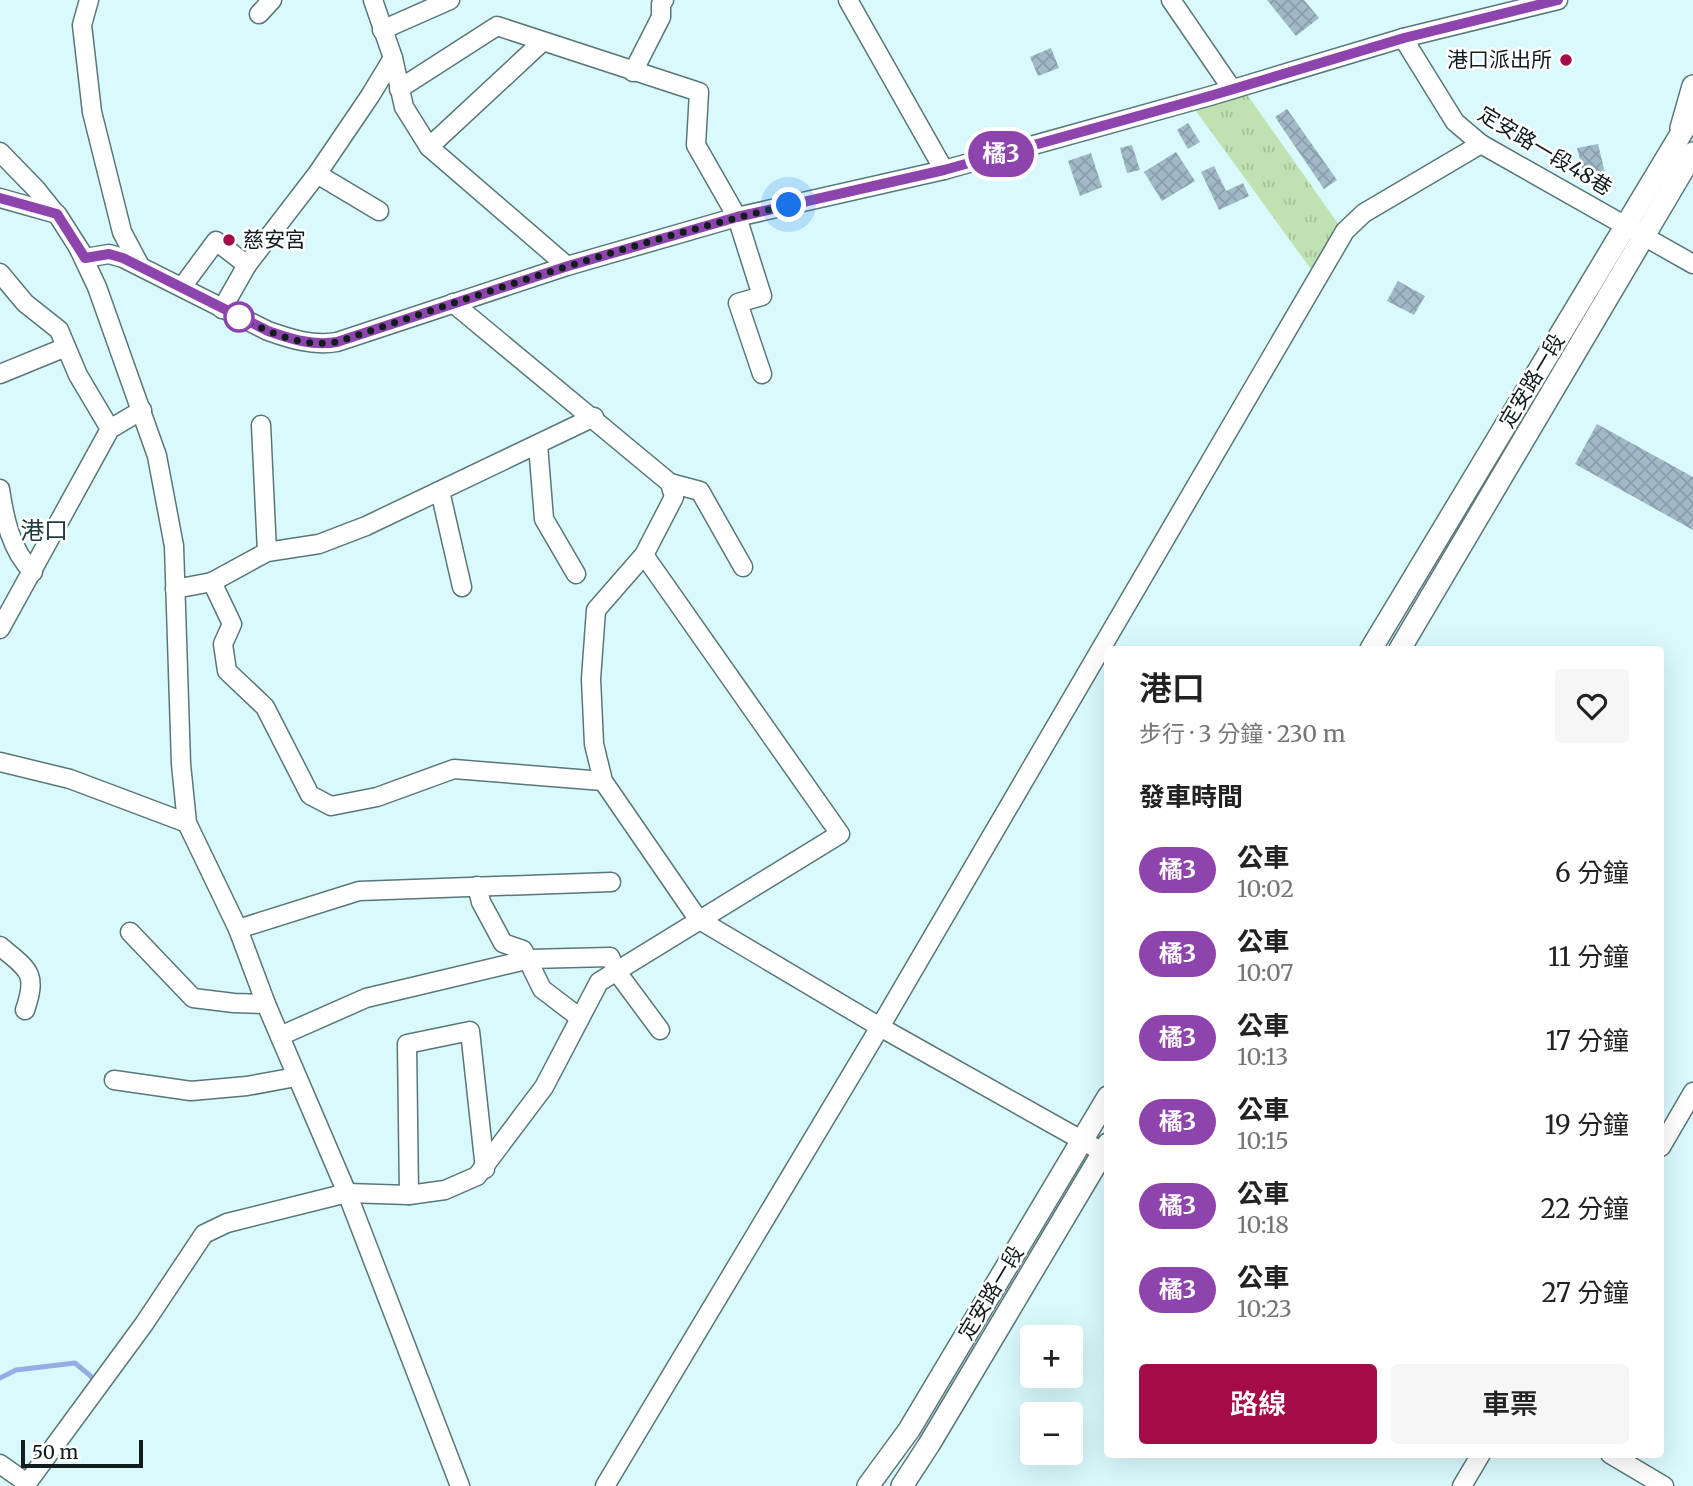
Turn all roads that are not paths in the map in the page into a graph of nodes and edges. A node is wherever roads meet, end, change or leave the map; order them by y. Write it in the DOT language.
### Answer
graph roads {
  1 [pos="89,0"];
  2 [pos="272,0"];
  3 [pos="373,0"];
  4 [pos="450,0"];
  5 [pos="664,0"];
  6 [pos="848,0"];
  7 [pos="1171,0"];
  8 [pos="1558,0"];
  9 [pos="259,14"];
  10 [pos="382,30"];
  11 [pos="1404,38"];
  12 [pos="542,42"];
  13 [pos="393,58"];
  14 [pos="633,72"];
  15 [pos="1693,86"];
  16 [pos="399,89"];
  17 [pos="1232,89"];
  18 [pos="1693,114"];
  19 [pos="1679,137"];
  20 [pos="1481,144"];
  21 [pos="429,147"];
  22 [pos="0,152"];
  23 [pos="1693,153"];
  24 [pos="944,170"];
  25 [pos="317,174"];
  26 [pos="0,198"];
  27 [pos="379,211"];
  28 [pos="57,214"];
  29 [pos="737,217"];
  30 [pos="1635,230"];
  31 [pos="85,258"];
  32 [pos="139,264"];
  33 [pos="1693,264"];
  34 [pos="247,265"];
  35 [pos="568,266"];
  36 [pos="0,272"];
  37 [pos="182,287"];
  38 [pos="453,303"];
  39 [pos="222,309"];
  40 [pos="66,347"];
  41 [pos="0,374"];
  42 [pos="762,374"];
  43 [pos="142,410"];
  44 [pos="594,417"];
  45 [pos="261,425"];
  46 [pos="110,429"];
  47 [pos="538,445"];
  48 [pos="670,482"];
  49 [pos="0,489"];
  50 [pos="440,491"];
  51 [pos="267,552"];
  52 [pos="644,555"];
  53 [pos="743,567"];
  54 [pos="33,572"];
  55 [pos="576,574"];
  56 [pos="212,582"];
  57 [pos="461,587"];
  58 [pos="175,589"];
  59 [pos="0,629"];
  60 [pos="1373,646"];
  61 [pos="1402,646"];
  62 [pos="0,762"];
  63 [pos="603,781"];
  64 [pos="187,823"];
  65 [pos="611,883"];
  66 [pos="477,886"];
  67 [pos="698,919"];
  68 [pos="238,929"];
  69 [pos="130,932"];
  70 [pos="0,946"];
  71 [pos="530,959"];
  72 [pos="617,972"];
  73 [pos="266,1004"];
  74 [pos="25,1010"];
  75 [pos="580,1017"];
  76 [pos="880,1027"];
  77 [pos="660,1030"];
  78 [pos="280,1035"];
  79 [pos="296,1077"];
  80 [pos="114,1080"];
  81 [pos="1693,1092"];
  82 [pos="1104,1104"];
  83 [pos="1083,1140"];
  84 [pos="1664,1142"];
  85 [pos="1104,1149"];
  86 [pos="1104,1153"];
  87 [pos="485,1169"];
  88 [pos="347,1193"];
  89 [pos="409,1195"];
  90 [pos="1479,1458"];
  91 [pos="1616,1458"];
  92 [pos="0,1464"];
  93 [pos="26,1485"];
  94 [pos="460,1486"];
  95 [pos="605,1486"];
  96 [pos="868,1486"];
  97 [pos="902,1486"];
  98 [pos="1462,1486"];
  99 [pos="1664,1486"];
  1 -- 32 [label="street"];
  2 -- 9 [label="street"];
  3 -- 10 [label="street"];
  4 -- 10 [label="street"];
  5 -- 14 [label="street"];
  6 -- 24 [label="street"];
  7 -- 17 [label="street"];
  8 -- 11 [label="street"];
  10 -- 13 [label="street"];
  11 -- 17 [label="street"];
  11 -- 20 [label="street, 定安路一段48巷"];
  12 -- 14 [label="street"];
  12 -- 16 [label="street"];
  12 -- 21 [label="street"];
  13 -- 16 [label="street"];
  13 -- 25 [label="street"];
  14 -- 29 [label="street"];
  15 -- 19 [label="main road"];
  16 -- 21 [label="street"];
  17 -- 24 [label="street"];
  18 -- 19 [label="main road, 定安路一段"];
  19 -- 30 [label="main road, 定安路一段"];
  20 -- 30 [label="street, 定安路一段48巷"];
  20 -- 76 [label="street"];
  21 -- 35 [label="street"];
  22 -- 28 [label="street"];
  23 -- 30 [label="main road, 定安路一段"];
  24 -- 29 [label="street"];
  25 -- 27 [label="street"];
  25 -- 34 [label="street"];
  26 -- 28 [label="street"];
  28 -- 31 [label="street"];
  29 -- 35 [label="street"];
  29 -- 42 [label="street"];
  30 -- 33 [label="street, 定安路一段48巷"];
  30 -- 60 [label="main road, 定安路一段"];
  30 -- 61 [label="main road, 定安路一段"];
  31 -- 32 [label="street"];
  31 -- 43 [label="street"];
  32 -- 37 [label="street"];
  34 -- 37 [label="street"];
  34 -- 39 [label="street"];
  35 -- 38 [label="street"];
  36 -- 40 [label="street"];
  37 -- 39 [label="street"];
  38 -- 39 [label="street"];
  38 -- 44 [label="street"];
  40 -- 41 [label="street"];
  40 -- 46 [label="street"];
  43 -- 46 [label="street"];
  43 -- 58 [label="street"];
  44 -- 47 [label="street"];
  44 -- 48 [label="street"];
  45 -- 51 [label="street"];
  46 -- 54 [label="street"];
  47 -- 50 [label="street"];
  47 -- 55 [label="street"];
  48 -- 52 [label="street"];
  48 -- 53 [label="street"];
  49 -- 54 [label="street"];
  50 -- 51 [label="street"];
  50 -- 57 [label="street"];
  51 -- 56 [label="street"];
  52 -- 63 [label="street"];
  52 -- 67 [label="street"];
  54 -- 59 [label="street"];
  56 -- 58 [label="street"];
  56 -- 63 [label="street"];
  58 -- 64 [label="street"];
  62 -- 64 [label="street"];
  63 -- 67 [label="street"];
  64 -- 68 [label="street"];
  65 -- 66 [label="street"];
  66 -- 68 [label="street"];
  66 -- 71 [label="street"];
  67 -- 72 [label="street"];
  67 -- 76 [label="street"];
  68 -- 73 [label="street"];
  69 -- 73 [label="street"];
  70 -- 74 [label="street"];
  71 -- 72 [label="street"];
  71 -- 75 [label="street"];
  71 -- 78 [label="street"];
  72 -- 75 [label="street"];
  72 -- 77 [label="street"];
  73 -- 78 [label="street"];
  75 -- 87 [label="street"];
  76 -- 83 [label="street"];
  76 -- 95 [label="street"];
  78 -- 79 [label="street"];
  79 -- 80 [label="street"];
  79 -- 88 [label="street"];
  81 -- 84 [label="street"];
  82 -- 83 [label="main road, 定安路一段"];
  83 -- 85 [label="street"];
  83 -- 96 [label="main road, 定安路一段"];
  86 -- 97 [label="main road, 定安路一段"];
  87 -- 89 [label="street"];
  87 -- 89 [label="street"];
  88 -- 89 [label="street"];
  88 -- 93 [label="street"];
  88 -- 94 [label="street"];
  90 -- 98 [label="street"];
  91 -- 99 [label="street"];
  92 -- 93 [label="street"];
}
